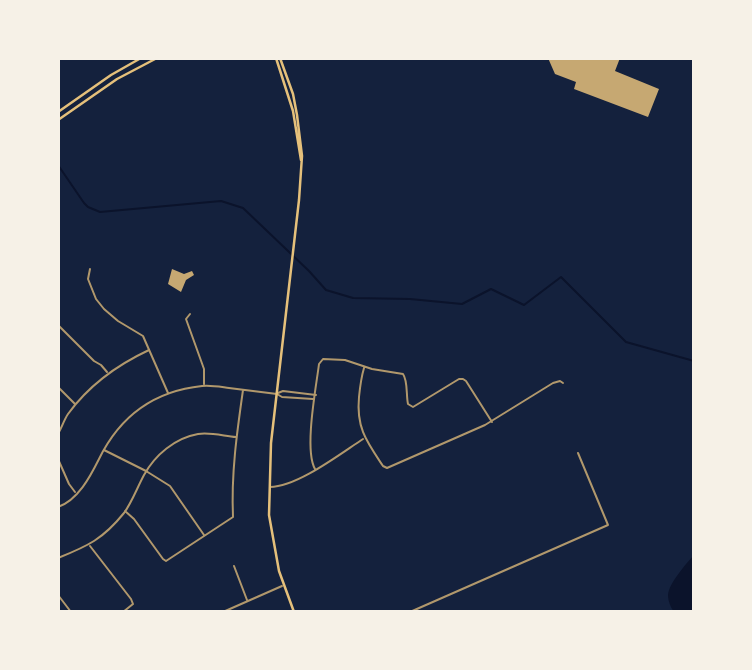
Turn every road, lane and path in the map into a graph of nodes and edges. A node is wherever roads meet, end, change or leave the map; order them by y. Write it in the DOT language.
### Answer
graph roads {
  1 [pos="141,58"];
  2 [pos="157,58"];
  3 [pos="278,58"];
  4 [pos="72,102"];
  5 [pos="76,108"];
  6 [pos="58,112"];
  7 [pos="58,120"];
  8 [pos="90,269"];
  9 [pos="190,314"];
  10 [pos="58,326"];
  11 [pos="150,350"];
  12 [pos="365,366"];
  13 [pos="108,373"];
  14 [pos="564,383"];
  15 [pos="204,385"];
  16 [pos="58,387"];
  17 [pos="243,390"];
  18 [pos="168,394"];
  19 [pos="277,394"];
  20 [pos="316,395"];
  21 [pos="315,399"];
  22 [pos="76,405"];
  23 [pos="492,422"];
  24 [pos="58,433"];
  25 [pos="237,437"];
  26 [pos="365,438"];
  27 [pos="103,450"];
  28 [pos="578,453"];
  29 [pos="58,459"];
  30 [pos="315,469"];
  31 [pos="146,471"];
  32 [pos="269,486"];
  33 [pos="76,494"];
  34 [pos="58,507"];
  35 [pos="125,512"];
  36 [pos="205,536"];
  37 [pos="90,545"];
  38 [pos="58,558"];
  39 [pos="234,566"];
  40 [pos="283,585"];
  41 [pos="58,595"];
  42 [pos="247,601"];
  43 [pos="71,612"];
  44 [pos="123,612"];
  45 [pos="223,612"];
  46 [pos="294,612"];
  47 [pos="410,612"];
  1 -- 4 [label="main road"];
  2 -- 5 [label="main road"];
  3 -- 19 [label="main road"];
  4 -- 5 [label="main road"];
  4 -- 6 [label="main road"];
  5 -- 7 [label="main road"];
  8 -- 11 [label="street"];
  9 -- 15 [label="street"];
  10 -- 13 [label="street"];
  11 -- 13 [label="street"];
  11 -- 18 [label="street"];
  12 -- 20 [label="street"];
  12 -- 23 [label="street"];
  12 -- 26 [label="street"];
  13 -- 22 [label="street"];
  14 -- 23 [label="street"];
  15 -- 17 [label="street"];
  15 -- 18 [label="street"];
  16 -- 22 [label="street"];
  17 -- 19 [label="street"];
  17 -- 25 [label="street"];
  18 -- 27 [label="street"];
  19 -- 20 [label="street"];
  19 -- 21 [label="street"];
  19 -- 32 [label="main road"];
  20 -- 21 [label="street"];
  21 -- 30 [label="street"];
  22 -- 24 [label="street"];
  23 -- 26 [label="street"];
  25 -- 31 [label="street"];
  25 -- 36 [label="street"];
  26 -- 30 [label="street"];
  27 -- 31 [label="street"];
  27 -- 33 [label="street"];
  28 -- 47 [label="street"];
  29 -- 33 [label="street"];
  30 -- 32 [label="street"];
  31 -- 35 [label="street"];
  31 -- 36 [label="street"];
  32 -- 40 [label="main road"];
  33 -- 34 [label="street"];
  35 -- 36 [label="street"];
  35 -- 37 [label="street"];
  37 -- 38 [label="street"];
  37 -- 44 [label="street"];
  39 -- 42 [label="street"];
  40 -- 42 [label="street"];
  40 -- 46 [label="main road"];
  41 -- 43 [label="street"];
  42 -- 45 [label="street"];
}
